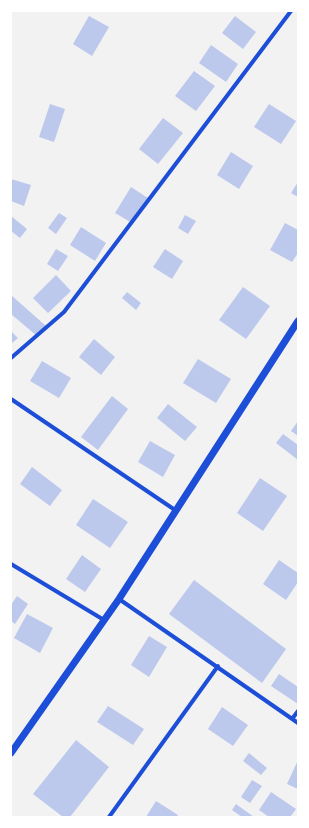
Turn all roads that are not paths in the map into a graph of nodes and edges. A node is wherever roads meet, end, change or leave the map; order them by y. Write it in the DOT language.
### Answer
graph roads {
  1 [pos="292,11"];
  2 [pos="298,320"];
  3 [pos="11,358"];
  4 [pos="11,399"];
  5 [pos="175,510"];
  6 [pos="11,564"];
  7 [pos="119,599"];
  8 [pos="104,620"];
  9 [pos="218,666"];
  10 [pos="298,711"];
  11 [pos="292,719"];
  12 [pos="298,723"];
  13 [pos="11,753"];
  14 [pos="108,817"];
  1 -- 3 [label="street"];
  2 -- 5 [label="street"];
  4 -- 5 [label="street"];
  5 -- 7 [label="street"];
  6 -- 8 [label="street"];
  7 -- 8 [label="street"];
  7 -- 9 [label="street"];
  8 -- 13 [label="street"];
  9 -- 11 [label="street"];
  9 -- 14 [label="street"];
  10 -- 11 [label="street"];
  11 -- 12 [label="street"];
}
